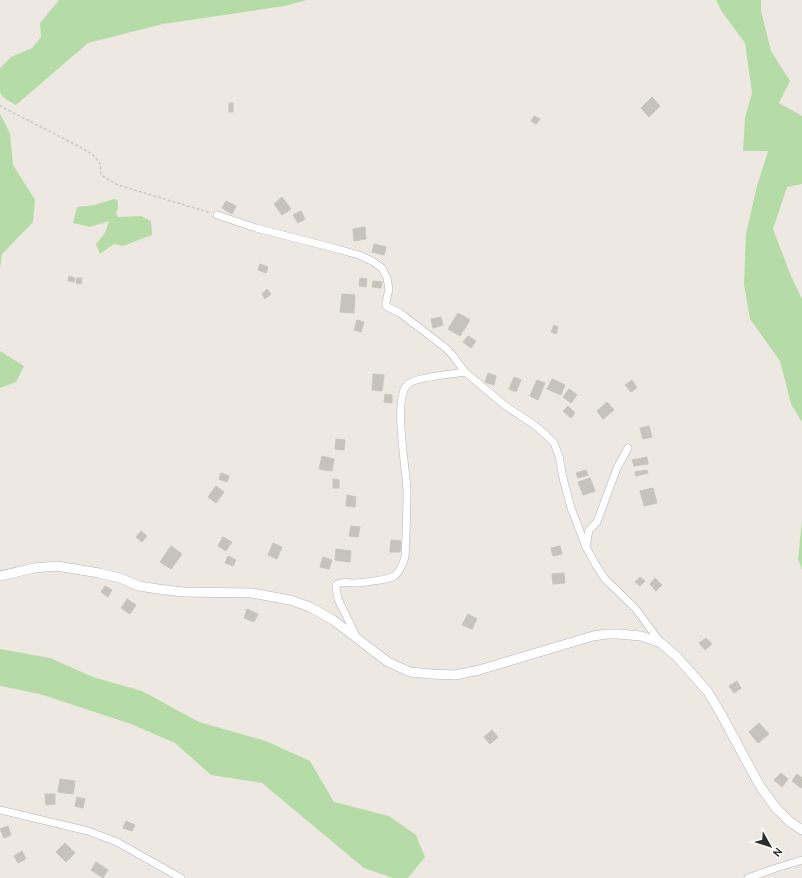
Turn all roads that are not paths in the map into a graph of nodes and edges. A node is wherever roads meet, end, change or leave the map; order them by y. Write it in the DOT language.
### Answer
graph roads {
  1 [pos="217,215"];
  2 [pos="465,372"];
  3 [pos="628,448"];
  4 [pos="586,547"];
  5 [pos="0,576"];
  6 [pos="357,638"];
  7 [pos="661,643"];
  8 [pos="0,810"];
  9 [pos="802,830"];
  10 [pos="802,860"];
  11 [pos="181,878"];
  12 [pos="748,878"];
  1 -- 2 [label="street"];
  2 -- 4 [label="street"];
  2 -- 6 [label="street"];
  3 -- 4 [label="street"];
  4 -- 7 [label="street"];
  5 -- 6 [label="street"];
  6 -- 7 [label="street"];
  7 -- 9 [label="street"];
  8 -- 11 [label="street"];
  10 -- 12 [label="street"];
}
